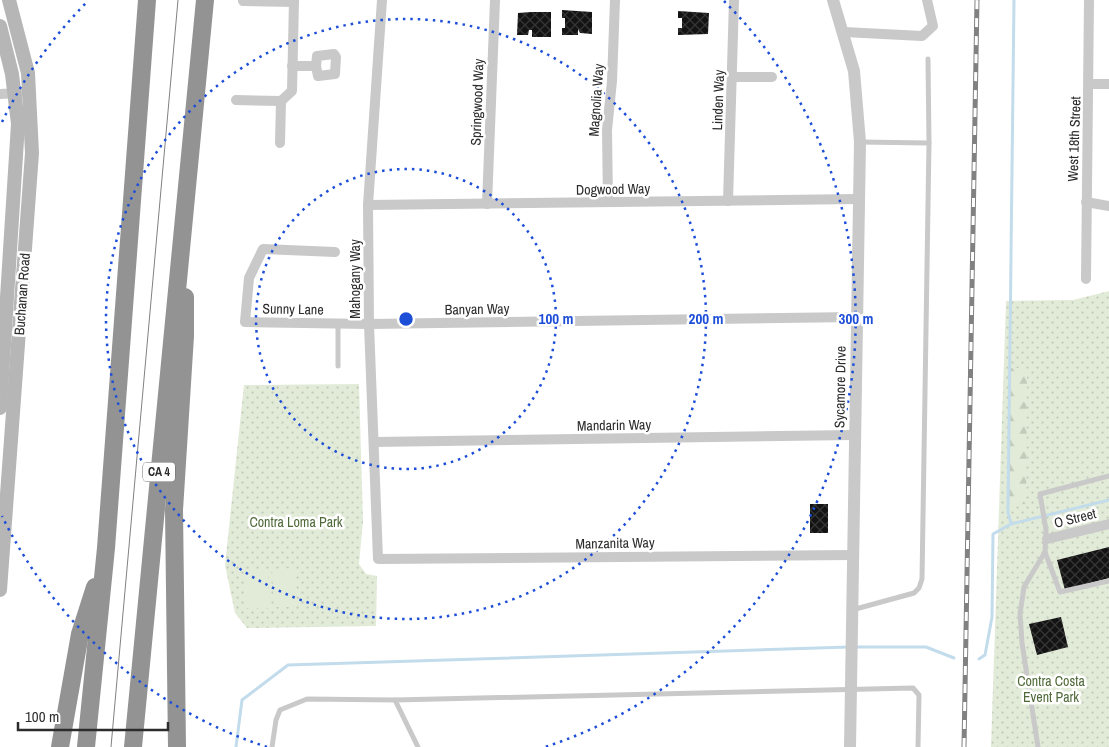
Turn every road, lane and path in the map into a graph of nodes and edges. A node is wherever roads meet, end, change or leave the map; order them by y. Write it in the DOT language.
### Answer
graph roads {
  1 [pos="9,0"];
  2 [pos="147,0"];
  3 [pos="205,0"];
  4 [pos="382,0"];
  5 [pos="495,0"];
  6 [pos="615,0"];
  7 [pos="734,0"];
  8 [pos="833,0"];
  9 [pos="927,0"];
  10 [pos="1089,0"];
  11 [pos="243,1"];
  12 [pos="294,1"];
  13 [pos="0,26"];
  14 [pos="844,32"];
  15 [pos="928,59"];
  16 [pos="292,66"];
  17 [pos="316,66"];
  18 [pos="732,77"];
  19 [pos="772,77"];
  20 [pos="1089,84"];
  21 [pos="1109,84"];
  22 [pos="30,92"];
  23 [pos="15,93"];
  24 [pos="0,94"];
  25 [pos="236,100"];
  26 [pos="281,101"];
  27 [pos="860,142"];
  28 [pos="280,143"];
  29 [pos="929,143"];
  30 [pos="185,196"];
  31 [pos="858,198"];
  32 [pos="728,201"];
  33 [pos="608,202"];
  34 [pos="1086,202"];
  35 [pos="487,204"];
  36 [pos="368,205"];
  37 [pos="1109,206"];
  38 [pos="13,226"];
  39 [pos="335,252"];
  40 [pos="1086,279"];
  41 [pos="856,317"];
  42 [pos="338,324"];
  43 [pos="369,324"];
  44 [pos="8,343"];
  45 [pos="338,366"];
  46 [pos="0,408"];
  47 [pos="854,436"];
  48 [pos="374,442"];
  49 [pos="5,460"];
  50 [pos="1109,476"];
  51 [pos="1109,524"];
  52 [pos="1046,534"];
  53 [pos="106,548"];
  54 [pos="1045,552"];
  55 [pos="853,555"];
  56 [pos="378,559"];
  57 [pos="0,581"];
  58 [pos="1109,581"];
  59 [pos="852,610"];
  60 [pos="851,690"];
  61 [pos="396,700"];
  62 [pos="60,747"];
  63 [pos="86,747"];
  64 [pos="133,747"];
  65 [pos="177,747"];
  66 [pos="272,747"];
  67 [pos="418,747"];
  68 [pos="850,747"];
  69 [pos="918,747"];
  70 [pos="1038,747"];
  1 -- 22 [label="main road, Buchanan Road"];
  2 -- 53 [label="highway"];
  3 -- 30 [label="highway, CA 4"];
  4 -- 36 [label="street, Mahogany Way"];
  5 -- 35 [label="street, Springwood Way"];
  6 -- 33 [label="street, Magnolia Way"];
  7 -- 18 [label="street, Linden Way"];
  8 -- 14 [label="street, Sycamore Drive"];
  9 -- 14 [label="street"];
  10 -- 20 [label="street, West 18th Street"];
  11 -- 12 [label="street"];
  12 -- 16 [label="street"];
  13 -- 23 [label="main road, Buchanan Road"];
  14 -- 27 [label="street, Sycamore Drive"];
  15 -- 29 [label="lane"];
  16 -- 17 [label="street"];
  16 -- 26 [label="street"];
  18 -- 19 [label="street"];
  18 -- 32 [label="street, Linden Way"];
  20 -- 21 [label="street"];
  20 -- 34 [label="street, West 18th Street"];
  22 -- 23 [label="street"];
  22 -- 38 [label="main road, Buchanan Road"];
  23 -- 24 [label="street"];
  23 -- 38 [label="main road, Buchanan Road"];
  25 -- 26 [label="street"];
  26 -- 28 [label="street"];
  27 -- 29 [label="lane"];
  27 -- 31 [label="street, Sycamore Drive"];
  29 -- 59 [label="lane"];
  30 -- 64 [label="highway, CA 4"];
  30 -- 65 [label="highway"];
  31 -- 32 [label="street, Dogwood Way"];
  31 -- 41 [label="street, Sycamore Drive"];
  32 -- 33 [label="street, Dogwood Way"];
  33 -- 35 [label="street, Dogwood Way"];
  34 -- 37 [label="street"];
  34 -- 40 [label="street, West 18th Street"];
  35 -- 36 [label="street, Dogwood Way"];
  36 -- 43 [label="street, Mahogany Way"];
  38 -- 44 [label="main road, Buchanan Road"];
  39 -- 42 [label="street, Sunny Lane"];
  41 -- 43 [label="street, Banyan Way"];
  41 -- 47 [label="street, Sycamore Drive"];
  42 -- 43 [label="street, Sunny Lane"];
  42 -- 45 [label="lane"];
  43 -- 48 [label="street, Mahogany Way"];
  44 -- 46 [label="main road, Buchanan Road"];
  44 -- 49 [label="main road, Buchanan Road"];
  47 -- 48 [label="street, Mandarin Way"];
  47 -- 55 [label="street, Sycamore Drive"];
  48 -- 56 [label="street, Mahogany Way"];
  49 -- 57 [label="main road, Buchanan Road"];
  50 -- 52 [label="lane"];
  51 -- 52 [label="street, O Street"];
  52 -- 54 [label="lane"];
  53 -- 62 [label="highway"];
  53 -- 63 [label="highway"];
  54 -- 58 [label="lane"];
  54 -- 70 [label="lane"];
  55 -- 56 [label="street, Manzanita Way"];
  55 -- 59 [label="street, Sycamore Drive"];
  59 -- 60 [label="street, Sycamore Drive"];
  60 -- 61 [label="lane"];
  60 -- 68 [label="street, Sycamore Drive"];
  60 -- 69 [label="lane"];
  61 -- 66 [label="lane"];
  61 -- 67 [label="lane"];
}
